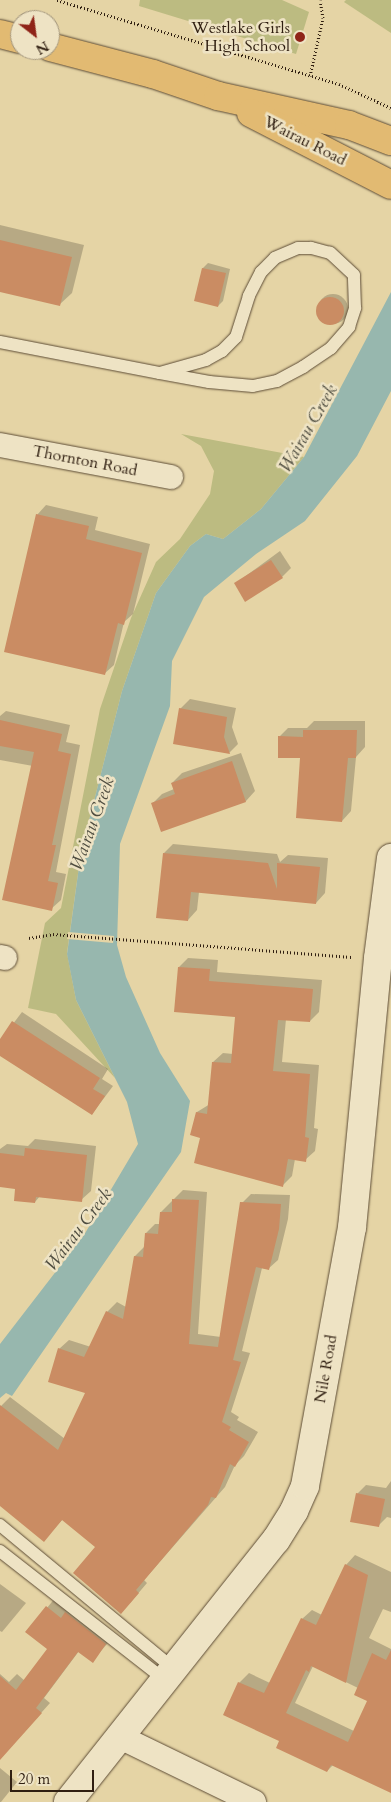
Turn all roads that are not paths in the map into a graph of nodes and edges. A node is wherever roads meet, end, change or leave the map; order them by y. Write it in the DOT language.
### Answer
graph roads {
  1 [pos="60,50"];
  2 [pos="218,96"];
  3 [pos="391,141"];
  4 [pos="391,185"];
  5 [pos="0,342"];
  6 [pos="160,373"];
  7 [pos="0,444"];
  8 [pos="171,477"];
  9 [pos="391,858"];
  10 [pos="0,1525"];
  11 [pos="0,1552"];
  12 [pos="170,1675"];
  13 [pos="120,1737"];
  14 [pos="68,1802"];
  15 [pos="254,1802"];
  1 -- 2 [label="main road, Wairau Road"];
  2 -- 3 [label="main road, Wairau Road"];
  2 -- 4 [label="main road, Wairau Road"];
  5 -- 6 [label="lane"];
  6 -- 6 [label="lane"];
  7 -- 8 [label="street, Thornton Road"];
  9 -- 12 [label="street, Nile Road"];
  10 -- 12 [label="lane"];
  11 -- 12 [label="lane"];
  12 -- 13 [label="street, Nile Road"];
  13 -- 14 [label="street, Nile Road"];
  13 -- 15 [label="street"];
}
